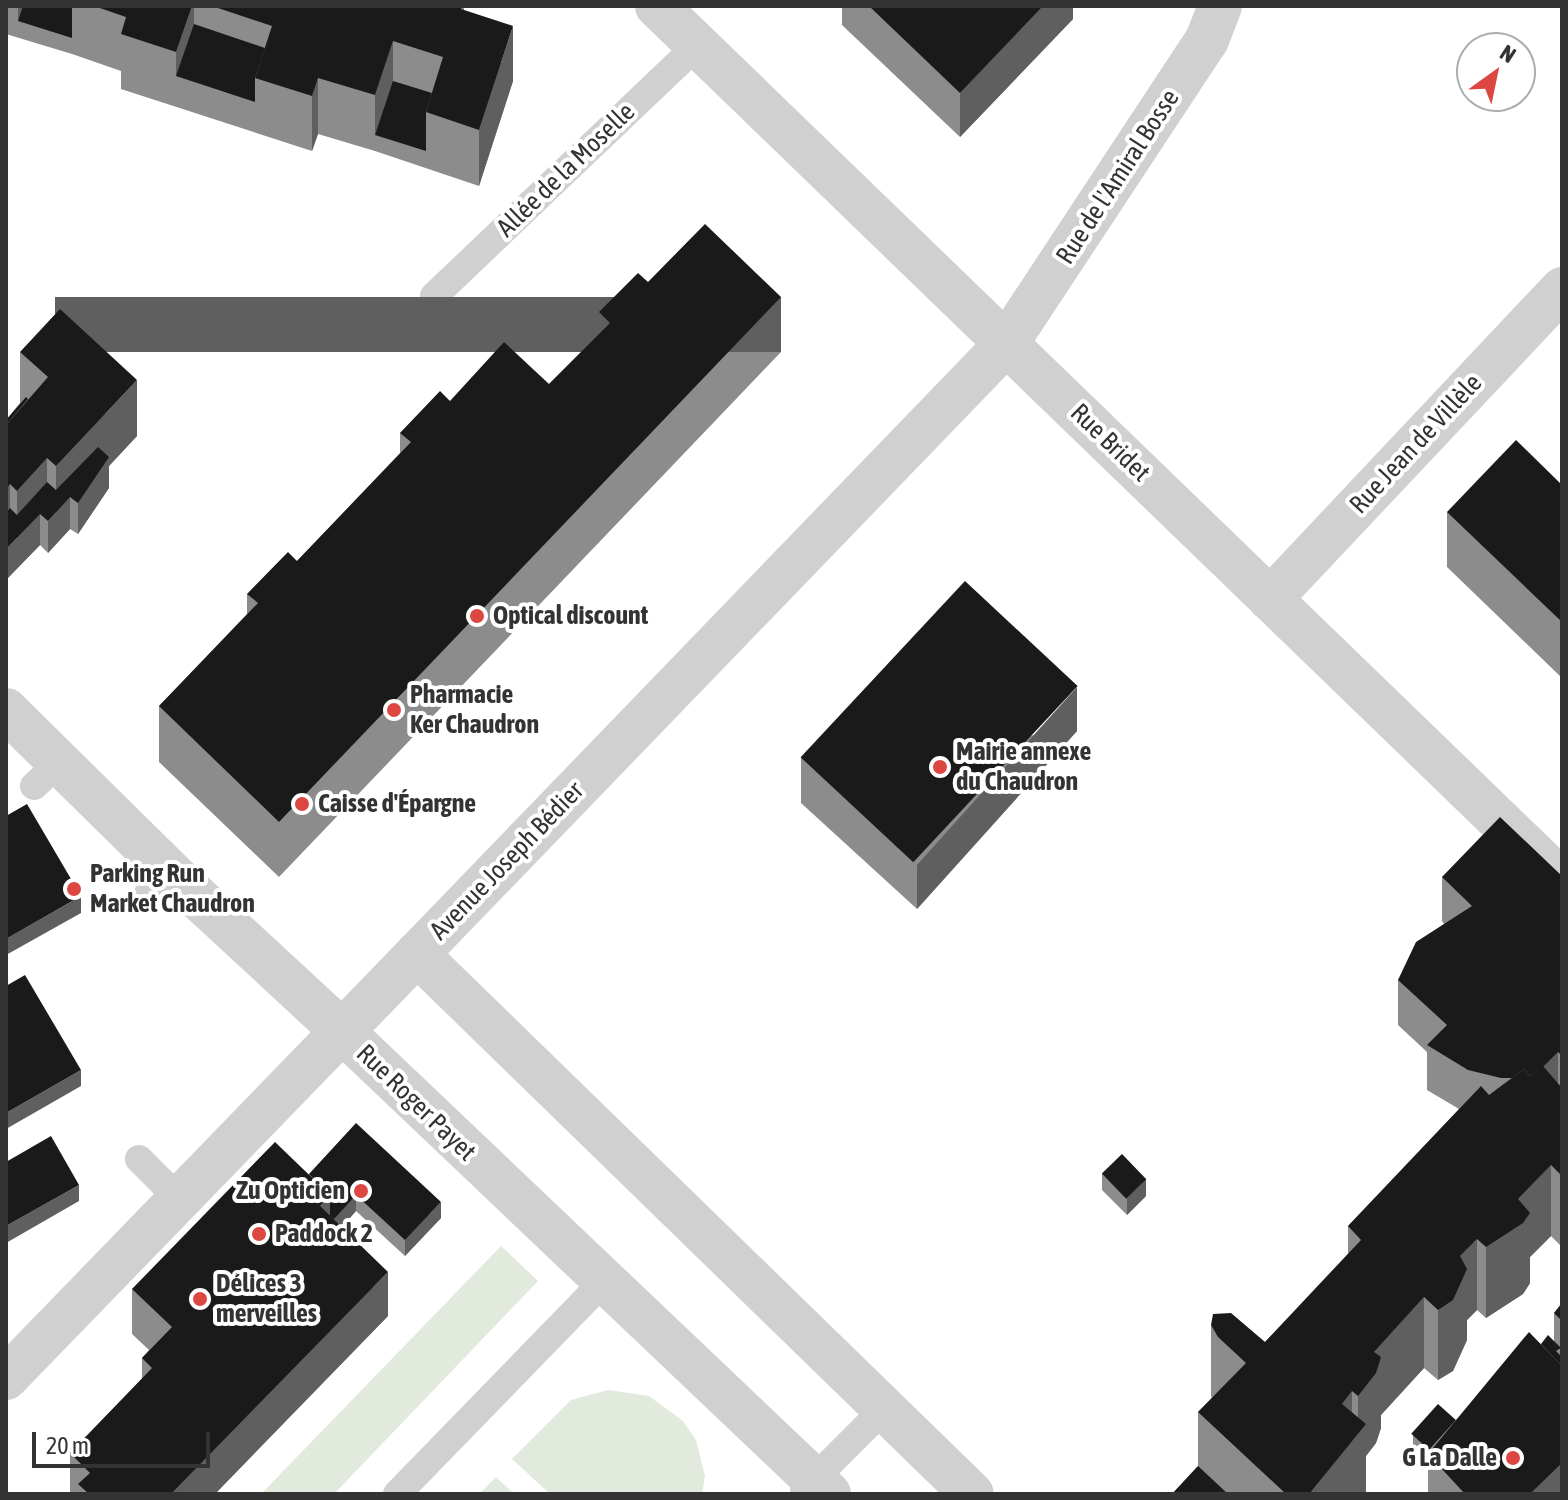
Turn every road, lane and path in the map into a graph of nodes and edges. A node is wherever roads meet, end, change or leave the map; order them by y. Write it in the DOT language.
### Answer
graph roads {
  1 [pos="657,6"];
  2 [pos="1220,6"];
  3 [pos="698,45"];
  4 [pos="1562,289"];
  5 [pos="434,296"];
  6 [pos="1007,343"];
  7 [pos="1270,599"];
  8 [pos="6,710"];
  9 [pos="1562,881"];
  10 [pos="417,954"];
  11 [pos="342,1031"];
  12 [pos="139,1159"];
  13 [pos="179,1199"];
  14 [pos="602,1283"];
  15 [pos="6,1378"];
  16 [pos="885,1408"];
  17 [pos="814,1489"];
  18 [pos="397,1494"];
  19 [pos="972,1494"];
  1 -- 3 [label="street, Rue Bridet"];
  2 -- 6 [label="street, Rue de l'Amiral Bosse"];
  3 -- 5 [label="lane, Allée de la Moselle"];
  3 -- 6 [label="street, Rue Bridet"];
  4 -- 7 [label="street, Rue Jean de Villèle"];
  6 -- 7 [label="street, Rue Bridet"];
  6 -- 10 [label="street, Avenue Joseph Bédier"];
  7 -- 9 [label="street, Rue Bridet"];
  8 -- 11 [label="street, Rue Roger Payet"];
  10 -- 11 [label="street, Avenue Joseph Bédier"];
  10 -- 16 [label="street"];
  11 -- 13 [label="street, Avenue Joseph Bédier"];
  11 -- 14 [label="street, Rue Roger Payet"];
  12 -- 13 [label="lane"];
  13 -- 15 [label="street, Avenue Joseph Bédier"];
  14 -- 17 [label="street, Rue Roger Payet"];
  14 -- 18 [label="lane"];
  16 -- 17 [label="lane"];
  16 -- 19 [label="street"];
}
